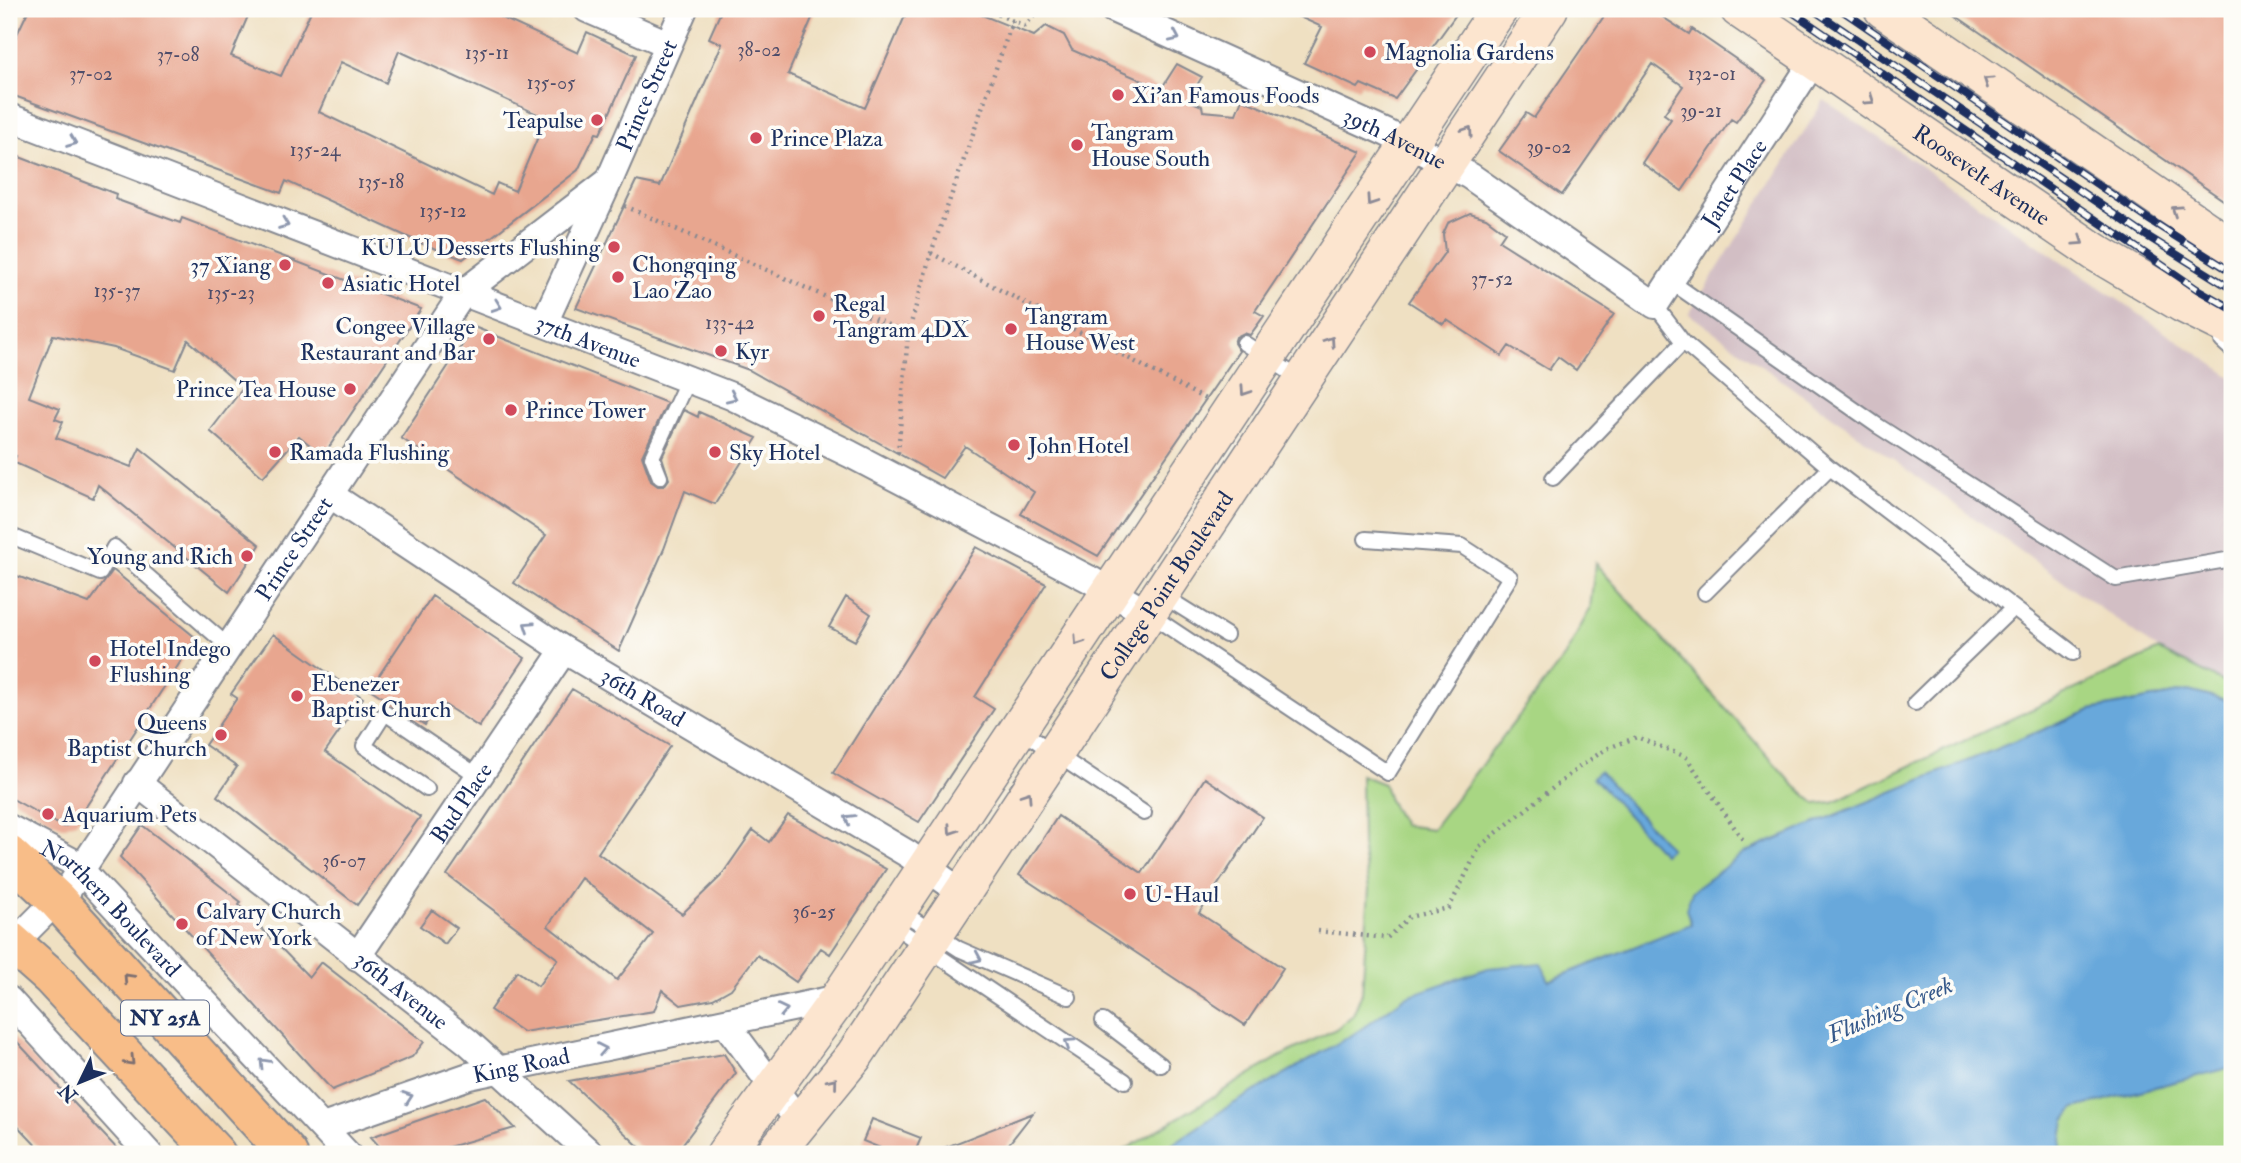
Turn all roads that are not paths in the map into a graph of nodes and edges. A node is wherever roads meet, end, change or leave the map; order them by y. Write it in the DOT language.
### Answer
graph roads {
  1 [pos="587,9"];
  2 [pos="684,9"];
  3 [pos="1113,9"];
  4 [pos="1499,9"];
  5 [pos="1549,9"];
  6 [pos="1739,9"];
  7 [pos="1884,9"];
  8 [pos="668,44"];
  9 [pos="1813,62"];
  10 [pos="9,117"];
  11 [pos="1409,145"];
  12 [pos="1447,164"];
  13 [pos="609,181"];
  14 [pos="2232,248"];
  15 [pos="1671,281"];
  16 [pos="463,293"];
  17 [pos="1655,304"];
  18 [pos="544,323"];
  19 [pos="2230,331"];
  20 [pos="1684,342"];
  21 [pos="1255,350"];
  22 [pos="688,379"];
  23 [pos="1303,381"];
  24 [pos="1830,468"];
  25 [pos="660,477"];
  26 [pos="1553,478"];
  27 [pos="329,494"];
  28 [pos="9,535"];
  29 [pos="1366,540"];
  30 [pos="2232,559"];
  31 [pos="1111,591"];
  32 [pos="1705,593"];
  33 [pos="1154,603"];
  34 [pos="2013,608"];
  35 [pos="1226,635"];
  36 [pos="228,646"];
  37 [pos="564,650"];
  38 [pos="2073,653"];
  39 [pos="1915,703"];
  40 [pos="1018,730"];
  41 [pos="1055,754"];
  42 [pos="478,776"];
  43 [pos="137,783"];
  44 [pos="427,789"];
  45 [pos="1144,813"];
  46 [pos="9,828"];
  47 [pos="9,855"];
  48 [pos="926,868"];
  49 [pos="81,870"];
  50 [pos="962,893"];
  51 [pos="57,900"];
  52 [pos="894,916"];
  53 [pos="931,941"];
  54 [pos="10,944"];
  55 [pos="357,957"];
  56 [pos="839,998"];
  57 [pos="1069,998"];
  58 [pos="9,1000"];
  59 [pos="1102,1021"];
  60 [pos="726,1024"];
  61 [pos="1161,1065"];
  62 [pos="497,1070"];
  63 [pos="1125,1081"];
  64 [pos="774,1087"];
  65 [pos="800,1123"];
  66 [pos="323,1127"];
  67 [pos="280,1146"];
  68 [pos="149,1154"];
  69 [pos="216,1154"];
  70 [pos="347,1154"];
  71 [pos="591,1154"];
  72 [pos="725,1154"];
  73 [pos="775,1154"];
  1 -- 8 [label="street"];
  2 -- 8 [label="street, Prince Street"];
  3 -- 11 [label="street, 39th Avenue, one-way"];
  4 -- 11 [label="main road, College Point Boulevard"];
  12 -- 5 [label="main road, College Point Boulevard, one-way"];
  6 -- 9 [label="main road, Roosevelt Avenue"];
  14 -- 7 [label="main road, one-way"];
  8 -- 13 [label="street, Prince Street"];
  9 -- 15 [label="street, Janet Place"];
  9 -- 19 [label="main road, Roosevelt Avenue, one-way"];
  10 -- 16 [label="street, 37th Avenue, one-way"];
  11 -- 12 [label="street, 39th Avenue"];
  11 -- 21 [label="main road, College Point Boulevard, one-way"];
  12 -- 17 [label="street, 39th Avenue"];
  23 -- 12 [label="main road, College Point Boulevard, one-way"];
  13 -- 16 [label="street, Prince Street"];
  13 -- 18 [label="street, Prince Street"];
  15 -- 17 [label="street, Janet Place"];
  15 -- 30 [label="lane"];
  16 -- 18 [label="street, 37th Avenue, one-way"];
  16 -- 27 [label="street, Prince Street"];
  17 -- 20 [label="lane"];
  18 -- 22 [label="street, 37th Avenue"];
  20 -- 24 [label="lane"];
  20 -- 26 [label="lane"];
  21 -- 23 [label="lane"];
  21 -- 31 [label="main road, College Point Boulevard, one-way"];
  22 -- 25 [label="lane"];
  22 -- 31 [label="street, 37th Avenue, one-way"];
  23 -- 33 [label="main road, College Point Boulevard"];
  24 -- 32 [label="lane"];
  24 -- 34 [label="lane"];
  27 -- 36 [label="street, Prince Street"];
  37 -- 27 [label="street, 36th Road, one-way"];
  28 -- 36 [label="lane"];
  29 -- 33 [label="lane"];
  31 -- 33 [label="street, 37th Avenue"];
  31 -- 40 [label="main road, College Point Boulevard, one-way"];
  33 -- 35 [label="lane"];
  33 -- 41 [label="main road, College Point Boulevard"];
  34 -- 38 [label="lane"];
  34 -- 39 [label="lane"];
  36 -- 43 [label="street, Prince Street"];
  37 -- 42 [label="street, Bud Place"];
  48 -- 37 [label="street, 36th Road, one-way"];
  40 -- 41 [label="lane"];
  40 -- 48 [label="main road, College Point Boulevard, one-way"];
  41 -- 45 [label="lane"];
  50 -- 41 [label="main road, College Point Boulevard, one-way"];
  42 -- 44 [label="lane"];
  42 -- 55 [label="street, Bud Place"];
  43 -- 49 [label="street, Prince Street"];
  43 -- 55 [label="street, 36th Avenue"];
  46 -- 49 [label="street, Northern Boulevard"];
  47 -- 51 [label="main road, Northern Boulevard / NY 25A"];
  48 -- 50 [label="street, 36th Road"];
  48 -- 52 [label="main road, College Point Boulevard"];
  49 -- 51 [label="street, Prince Street"];
  66 -- 49 [label="street, Northern Boulevard, one-way"];
  50 -- 53 [label="main road, College Point Boulevard"];
  51 -- 54 [label="street, Prince Street"];
  67 -- 51 [label="main road, Northern Boulevard / NY 25A, one-way"];
  52 -- 53 [label="lane"];
  52 -- 56 [label="main road, College Point Boulevard"];
  53 -- 57 [label="lane, one-way"];
  63 -- 53 [label="lane, one-way"];
  65 -- 53 [label="main road, College Point Boulevard, one-way"];
  54 -- 69 [label="main road, NY 25A, one-way"];
  55 -- 62 [label="street, 36th Avenue"];
  60 -- 56 [label="street, King Road, one-way"];
  56 -- 64 [label="main road, College Point Boulevard"];
  58 -- 68 [label="street"];
  59 -- 61 [label="lane"];
  62 -- 60 [label="street, King Road, one-way"];
  60 -- 64 [label="street"];
  66 -- 62 [label="street, King Road, one-way"];
  62 -- 71 [label="street, 36th Avenue"];
  64 -- 65 [label="street"];
  64 -- 72 [label="main road, College Point Boulevard"];
  65 -- 73 [label="main road, College Point Boulevard"];
  66 -- 70 [label="street, Northern Boulevard"];
}
